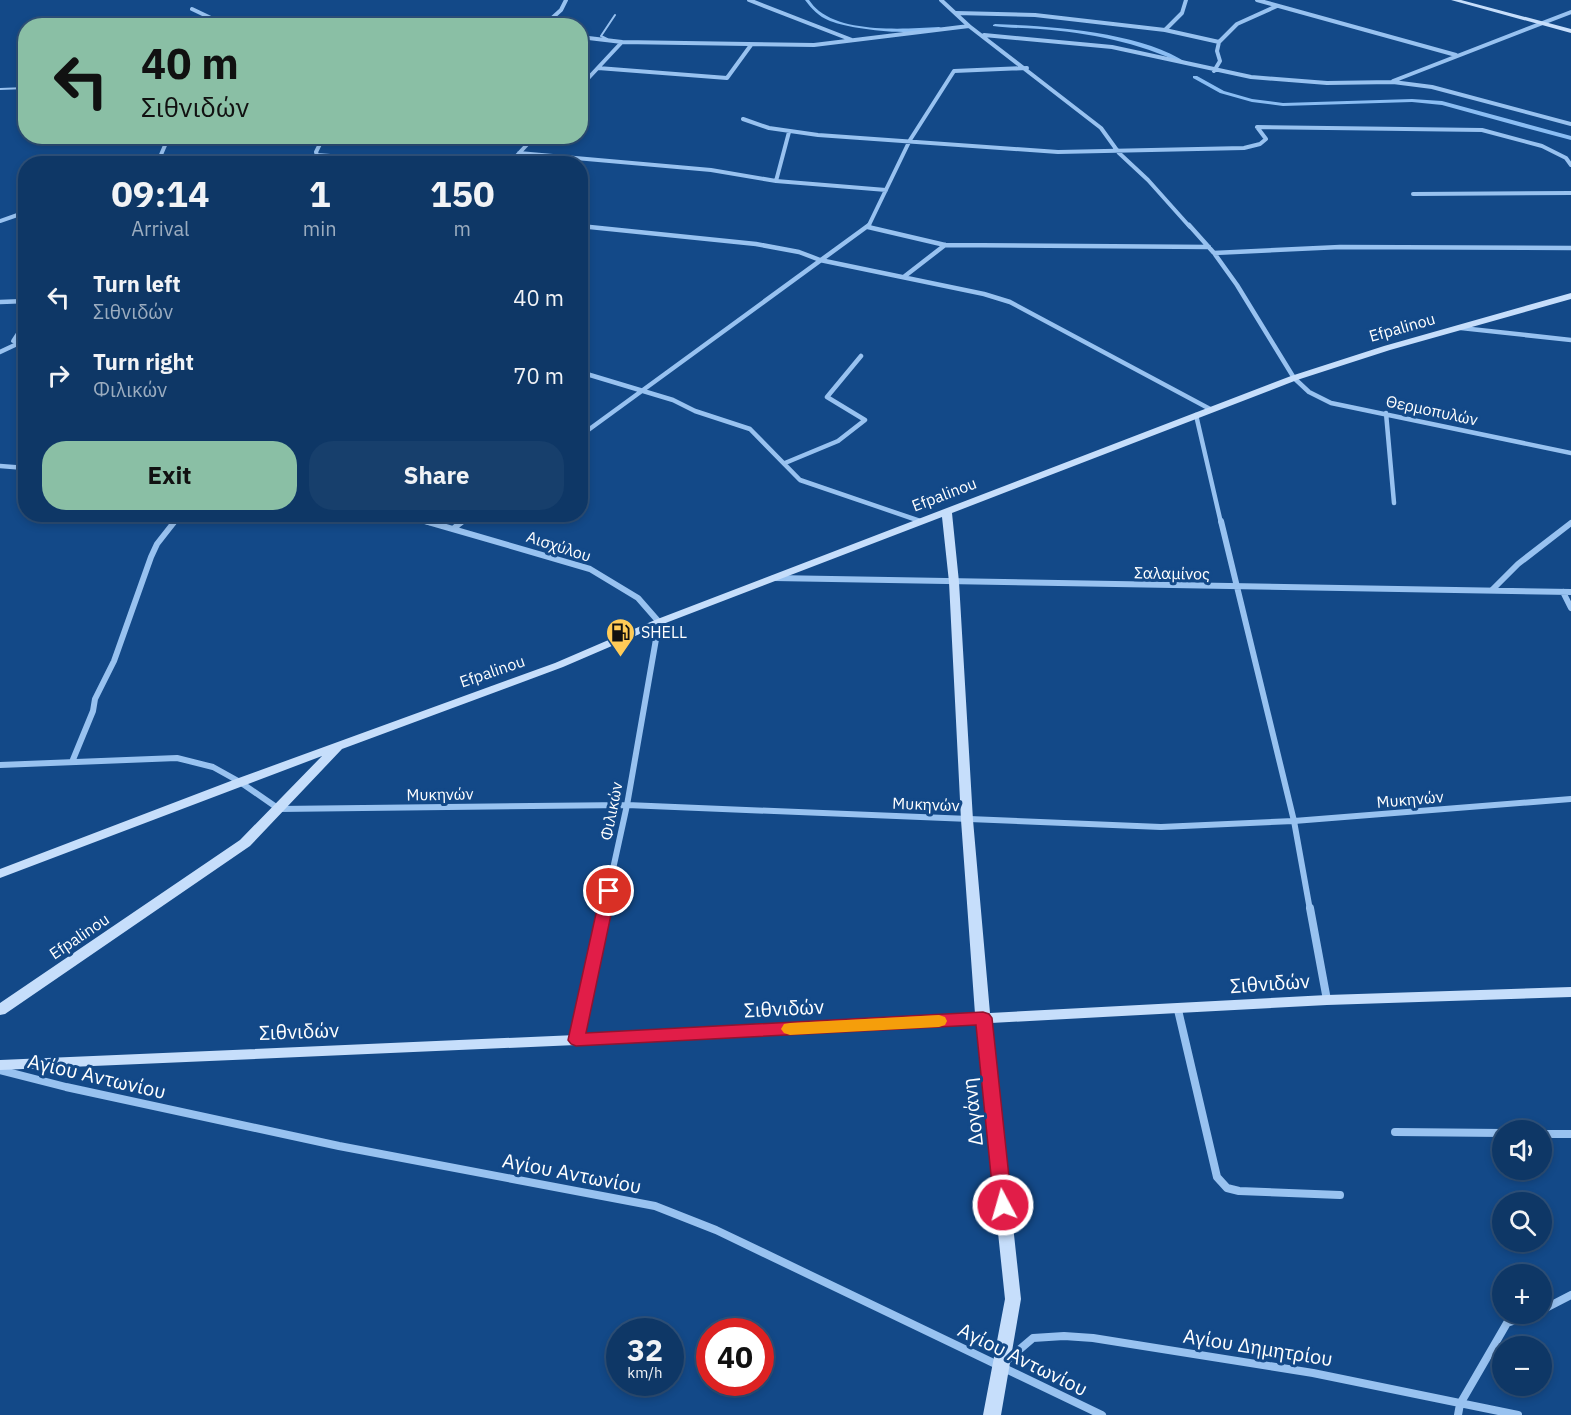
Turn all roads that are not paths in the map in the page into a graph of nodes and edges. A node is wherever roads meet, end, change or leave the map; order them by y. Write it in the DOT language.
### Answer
graph roads {
  1 [pos="566,0"];
  2 [pos="749,0"];
  3 [pos="941,0"];
  4 [pos="1185,0"];
  5 [pos="1257,0"];
  6 [pos="1454,0"];
  7 [pos="1277,5"];
  8 [pos="192,9"];
  9 [pos="1571,12"];
  10 [pos="956,13"];
  11 [pos="615,15"];
  12 [pos="211,18"];
  13 [pos="552,18"];
  14 [pos="1542,23"];
  15 [pos="969,26"];
  16 [pos="1165,30"];
  17 [pos="1571,31"];
  18 [pos="983,35"];
  19 [pos="588,38"];
  20 [pos="607,39"];
  21 [pos="853,41"];
  22 [pos="622,42"];
  23 [pos="1219,42"];
  24 [pos="751,45"];
  25 [pos="1456,55"];
  26 [pos="598,68"];
  27 [pos="1027,68"];
  28 [pos="1214,70"];
  29 [pos="588,79"];
  30 [pos="1392,81"];
  31 [pos="18,88"];
  32 [pos="0,89"];
  33 [pos="743,118"];
  34 [pos="1571,124"];
  35 [pos="789,132"];
  36 [pos="910,140"];
  37 [pos="320,144"];
  38 [pos="527,144"];
  39 [pos="519,153"];
  40 [pos="1119,153"];
  41 [pos="330,156"];
  42 [pos="516,156"];
  43 [pos="553,156"];
  44 [pos="588,159"];
  45 [pos="1571,165"];
  46 [pos="776,181"];
  47 [pos="886,190"];
  48 [pos="1571,193"];
  49 [pos="1413,194"];
  50 [pos="18,215"];
  51 [pos="0,221"];
  52 [pos="588,227"];
  53 [pos="868,227"];
  54 [pos="945,245"];
  55 [pos="1209,247"];
  56 [pos="1571,248"];
  57 [pos="1214,253"];
  58 [pos="819,260"];
  59 [pos="905,276"];
  60 [pos="1571,296"];
  61 [pos="18,301"];
  62 [pos="0,302"];
  63 [pos="1461,328"];
  64 [pos="18,333"];
  65 [pos="1571,340"];
  66 [pos="17,344"];
  67 [pos="0,352"];
  68 [pos="861,356"];
  69 [pos="588,374"];
  70 [pos="1294,378"];
  71 [pos="642,391"];
  72 [pos="1210,409"];
  73 [pos="1386,413"];
  74 [pos="1196,415"];
  75 [pos="588,430"];
  76 [pos="1571,453"];
  77 [pos="784,463"];
  78 [pos="0,466"];
  79 [pos="18,467"];
  80 [pos="1394,503"];
  81 [pos="947,511"];
  82 [pos="920,521"];
  83 [pos="175,522"];
  84 [pos="431,522"];
  85 [pos="462,522"];
  86 [pos="1571,523"];
  87 [pos="454,528"];
  88 [pos="773,578"];
  89 [pos="954,582"];
  90 [pos="1236,587"];
  91 [pos="1492,590"];
  92 [pos="1563,592"];
  93 [pos="1571,592"];
  94 [pos="1571,608"];
  95 [pos="659,622"];
  96 [pos="337,747"];
  97 [pos="72,762"];
  98 [pos="0,765"];
  99 [pos="240,782"];
  100 [pos="1571,799"];
  101 [pos="627,805"];
  102 [pos="279,809"];
  103 [pos="967,820"];
  104 [pos="1294,821"];
  105 [pos="0,874"];
  106 [pos="1571,992"];
  107 [pos="1327,1000"];
  108 [pos="0,1010"];
  109 [pos="1178,1010"];
  110 [pos="983,1018"];
  111 [pos="576,1040"];
  112 [pos="0,1065"];
  113 [pos="0,1070"];
  114 [pos="1395,1132"];
  115 [pos="1492,1133"];
  116 [pos="1552,1134"];
  117 [pos="1571,1134"];
  118 [pos="1340,1196"];
  119 [pos="1571,1295"];
  120 [pos="1552,1305"];
  121 [pos="1506,1324"];
  122 [pos="1000,1365"];
  123 [pos="1460,1404"];
  124 [pos="992,1415"];
  125 [pos="1102,1415"];
  126 [pos="1458,1415"];
  127 [pos="1518,1415"];
  1 -- 13 [label="street"];
  2 -- 21 [label="street"];
  3 -- 10 [label="street"];
  4 -- 16 [label="street"];
  5 -- 7 [label="street"];
  6 -- 14 [label="street"];
  7 -- 23 [label="street"];
  7 -- 25 [label="street"];
  8 -- 12 [label="street"];
  9 -- 14 [label="street"];
  10 -- 15 [label="street"];
  10 -- 16 [label="street"];
  11 -- 20 [label="lane"];
  14 -- 17 [label="street"];
  14 -- 25 [label="street"];
  15 -- 18 [label="street"];
  15 -- 21 [label="street"];
  16 -- 23 [label="street"];
  18 -- 27 [label="street"];
  18 -- 28 [label="street"];
  19 -- 20 [label="street"];
  20 -- 22 [label="street"];
  21 -- 24 [label="street"];
  22 -- 24 [label="street"];
  22 -- 26 [label="street"];
  23 -- 28 [label="street"];
  24 -- 26 [label="street"];
  25 -- 30 [label="street"];
  26 -- 29 [label="street"];
  27 -- 36 [label="street"];
  27 -- 40 [label="street"];
  28 -- 30 [label="street"];
  30 -- 34 [label="street"];
  31 -- 32 [label="lane"];
  33 -- 35 [label="street"];
  35 -- 36 [label="street"];
  35 -- 46 [label="street"];
  36 -- 40 [label="street"];
  36 -- 47 [label="street"];
  37 -- 41 [label="street"];
  38 -- 39 [label="street"];
  39 -- 42 [label="street"];
  39 -- 43 [label="street"];
  40 -- 45 [label="street"];
  40 -- 55 [label="street"];
  44 -- 46 [label="street"];
  46 -- 47 [label="street"];
  47 -- 53 [label="street"];
  48 -- 49 [label="street"];
  50 -- 51 [label="street"];
  52 -- 58 [label="street"];
  53 -- 54 [label="street"];
  53 -- 58 [label="street"];
  54 -- 55 [label="street"];
  54 -- 59 [label="street"];
  55 -- 57 [label="street"];
  56 -- 57 [label="street"];
  57 -- 70 [label="street"];
  58 -- 59 [label="street"];
  58 -- 71 [label="street"];
  59 -- 72 [label="street"];
  60 -- 63 [label="street, Efpalinou"];
  61 -- 62 [label="street"];
  63 -- 65 [label="street"];
  63 -- 70 [label="street, Efpalinou"];
  64 -- 66 [label="lane"];
  66 -- 67 [label="street"];
  68 -- 77 [label="street"];
  69 -- 71 [label="street"];
  70 -- 72 [label="street, Efpalinou"];
  70 -- 73 [label="street, Θερμοπυλών"];
  71 -- 75 [label="street"];
  71 -- 77 [label="street"];
  72 -- 74 [label="street, Efpalinou"];
  73 -- 76 [label="street, Θερμοπυλών"];
  73 -- 80 [label="street"];
  74 -- 81 [label="street, Efpalinou"];
  74 -- 90 [label="street"];
  77 -- 82 [label="street"];
  78 -- 79 [label="street"];
  81 -- 82 [label="street, Efpalinou"];
  81 -- 89 [label="street, Δογάνη"];
  82 -- 88 [label="street, Efpalinou"];
  83 -- 97 [label="street"];
  84 -- 87 [label="street, Αισχύλου"];
  85 -- 87 [label="street"];
  86 -- 91 [label="street"];
  87 -- 95 [label="street, Αισχύλου"];
  88 -- 89 [label="street, Σαλαμίνος"];
  88 -- 95 [label="street, Efpalinou"];
  89 -- 90 [label="street, Σαλαμίνος"];
  89 -- 103 [label="street, Δογάνη"];
  90 -- 91 [label="street, Σαλαμίνος"];
  90 -- 104 [label="street"];
  91 -- 92 [label="street, Σαλαμίνος"];
  92 -- 93 [label="street, Σαλαμίνος"];
  92 -- 94 [label="street"];
  95 -- 96 [label="street, Efpalinou"];
  95 -- 101 [label="street, Φιλικών"];
  96 -- 99 [label="street, Efpalinou"];
  96 -- 102 [label="street, Efpalinou"];
  97 -- 98 [label="street"];
  97 -- 99 [label="street"];
  99 -- 102 [label="street"];
  99 -- 105 [label="street, Efpalinou"];
  100 -- 104 [label="street, Μυκηνών"];
  101 -- 102 [label="street, Μυκηνών"];
  101 -- 103 [label="street, Μυκηνών"];
  101 -- 111 [label="street, Φιλικών"];
  102 -- 108 [label="street, Efpalinou"];
  103 -- 104 [label="street, Μυκηνών"];
  103 -- 110 [label="street, Δογάνη"];
  104 -- 107 [label="street"];
  106 -- 107 [label="street, Σιθνιδών"];
  107 -- 109 [label="street, Σιθνιδών"];
  109 -- 110 [label="street, Σιθνιδών"];
  109 -- 118 [label="street"];
  110 -- 111 [label="street, Σιθνιδών"];
  110 -- 122 [label="street, Δογάνη"];
  111 -- 112 [label="street, Σιθνιδών"];
  113 -- 122 [label="street, Αγίου Αντωνίου"];
  114 -- 115 [label="street"];
  116 -- 117 [label="street"];
  119 -- 120 [label="street"];
  121 -- 123 [label="street"];
  122 -- 123 [label="street, Αγίου Δημητρίου"];
  122 -- 124 [label="street, Δογάνη"];
  122 -- 125 [label="street, Αγίου Αντωνίου"];
  123 -- 126 [label="street"];
  123 -- 127 [label="street, Αγίου Δημητρίου"];
}
